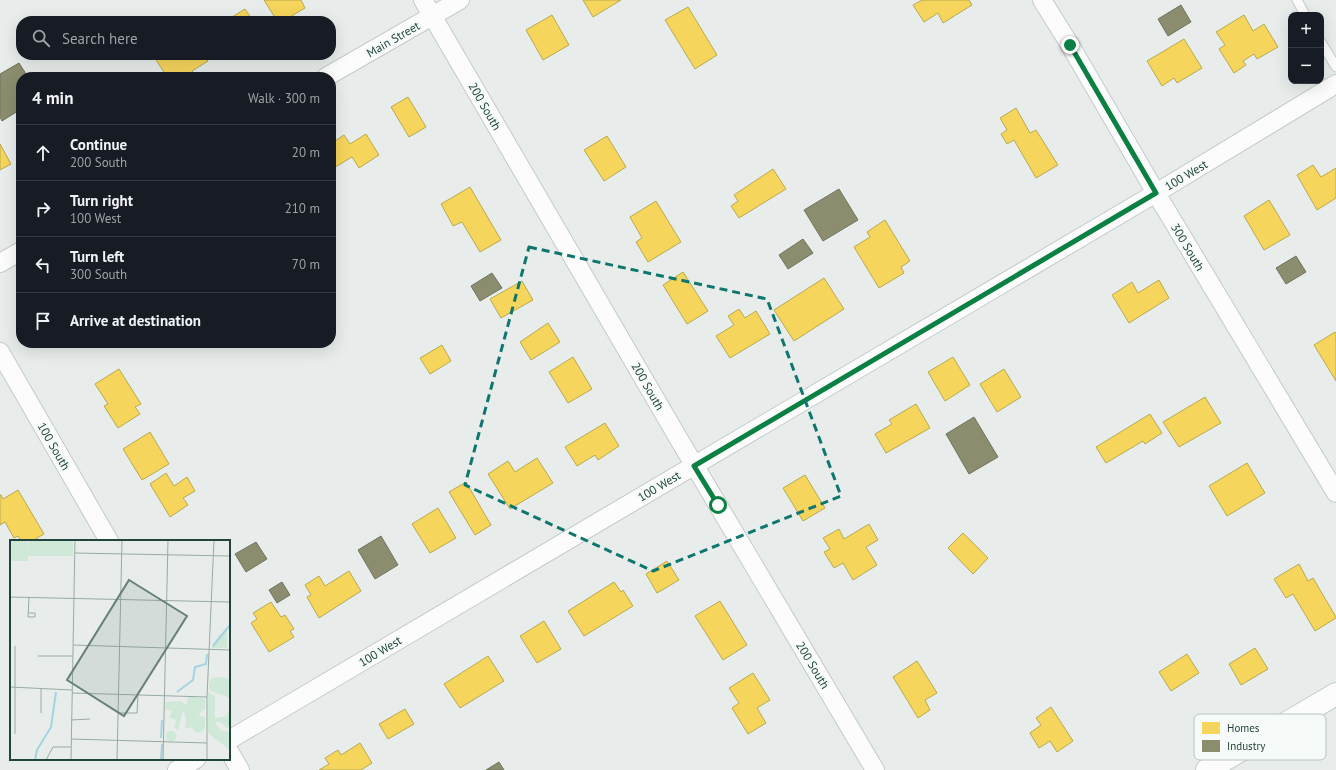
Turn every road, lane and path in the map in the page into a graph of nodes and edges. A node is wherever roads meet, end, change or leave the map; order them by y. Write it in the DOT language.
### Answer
graph roads {
  1 [pos="423,0"];
  2 [pos="460,0"];
  3 [pos="1297,0"];
  4 [pos="1045,1"];
  5 [pos="1303,12"];
  6 [pos="433,16"];
  7 [pos="1324,47"];
  8 [pos="1336,67"];
  9 [pos="335,72"];
  10 [pos="1336,84"];
  11 [pos="1156,193"];
  12 [pos="16,254"];
  13 [pos="0,263"];
  14 [pos="0,352"];
  15 [pos="694,466"];
  16 [pos="1336,493"];
  17 [pos="108,540"];
  18 [pos="1336,694"];
  19 [pos="1302,714"];
  20 [pos="230,739"];
  21 [pos="230,753"];
  22 [pos="194,760"];
  23 [pos="1224,760"];
  24 [pos="177,770"];
  25 [pos="240,770"];
  26 [pos="875,770"];
  27 [pos="1207,770"];
  1 -- 6 [label="street, 200 South"];
  2 -- 6 [label="street, Main Street"];
  3 -- 5 [label="lane"];
  4 -- 11 [label="street, 300 South"];
  6 -- 9 [label="street, Main Street"];
  6 -- 15 [label="street, 200 South"];
  7 -- 8 [label="lane"];
  10 -- 11 [label="street, 100 West"];
  11 -- 15 [label="street, 100 West"];
  11 -- 16 [label="street, 300 South"];
  12 -- 13 [label="street"];
  14 -- 17 [label="street, 100 South"];
  15 -- 20 [label="street, 100 West"];
  15 -- 26 [label="street, 200 South"];
  18 -- 19 [label="street"];
  21 -- 25 [label="street"];
  22 -- 24 [label="street"];
  23 -- 27 [label="street"];
}
